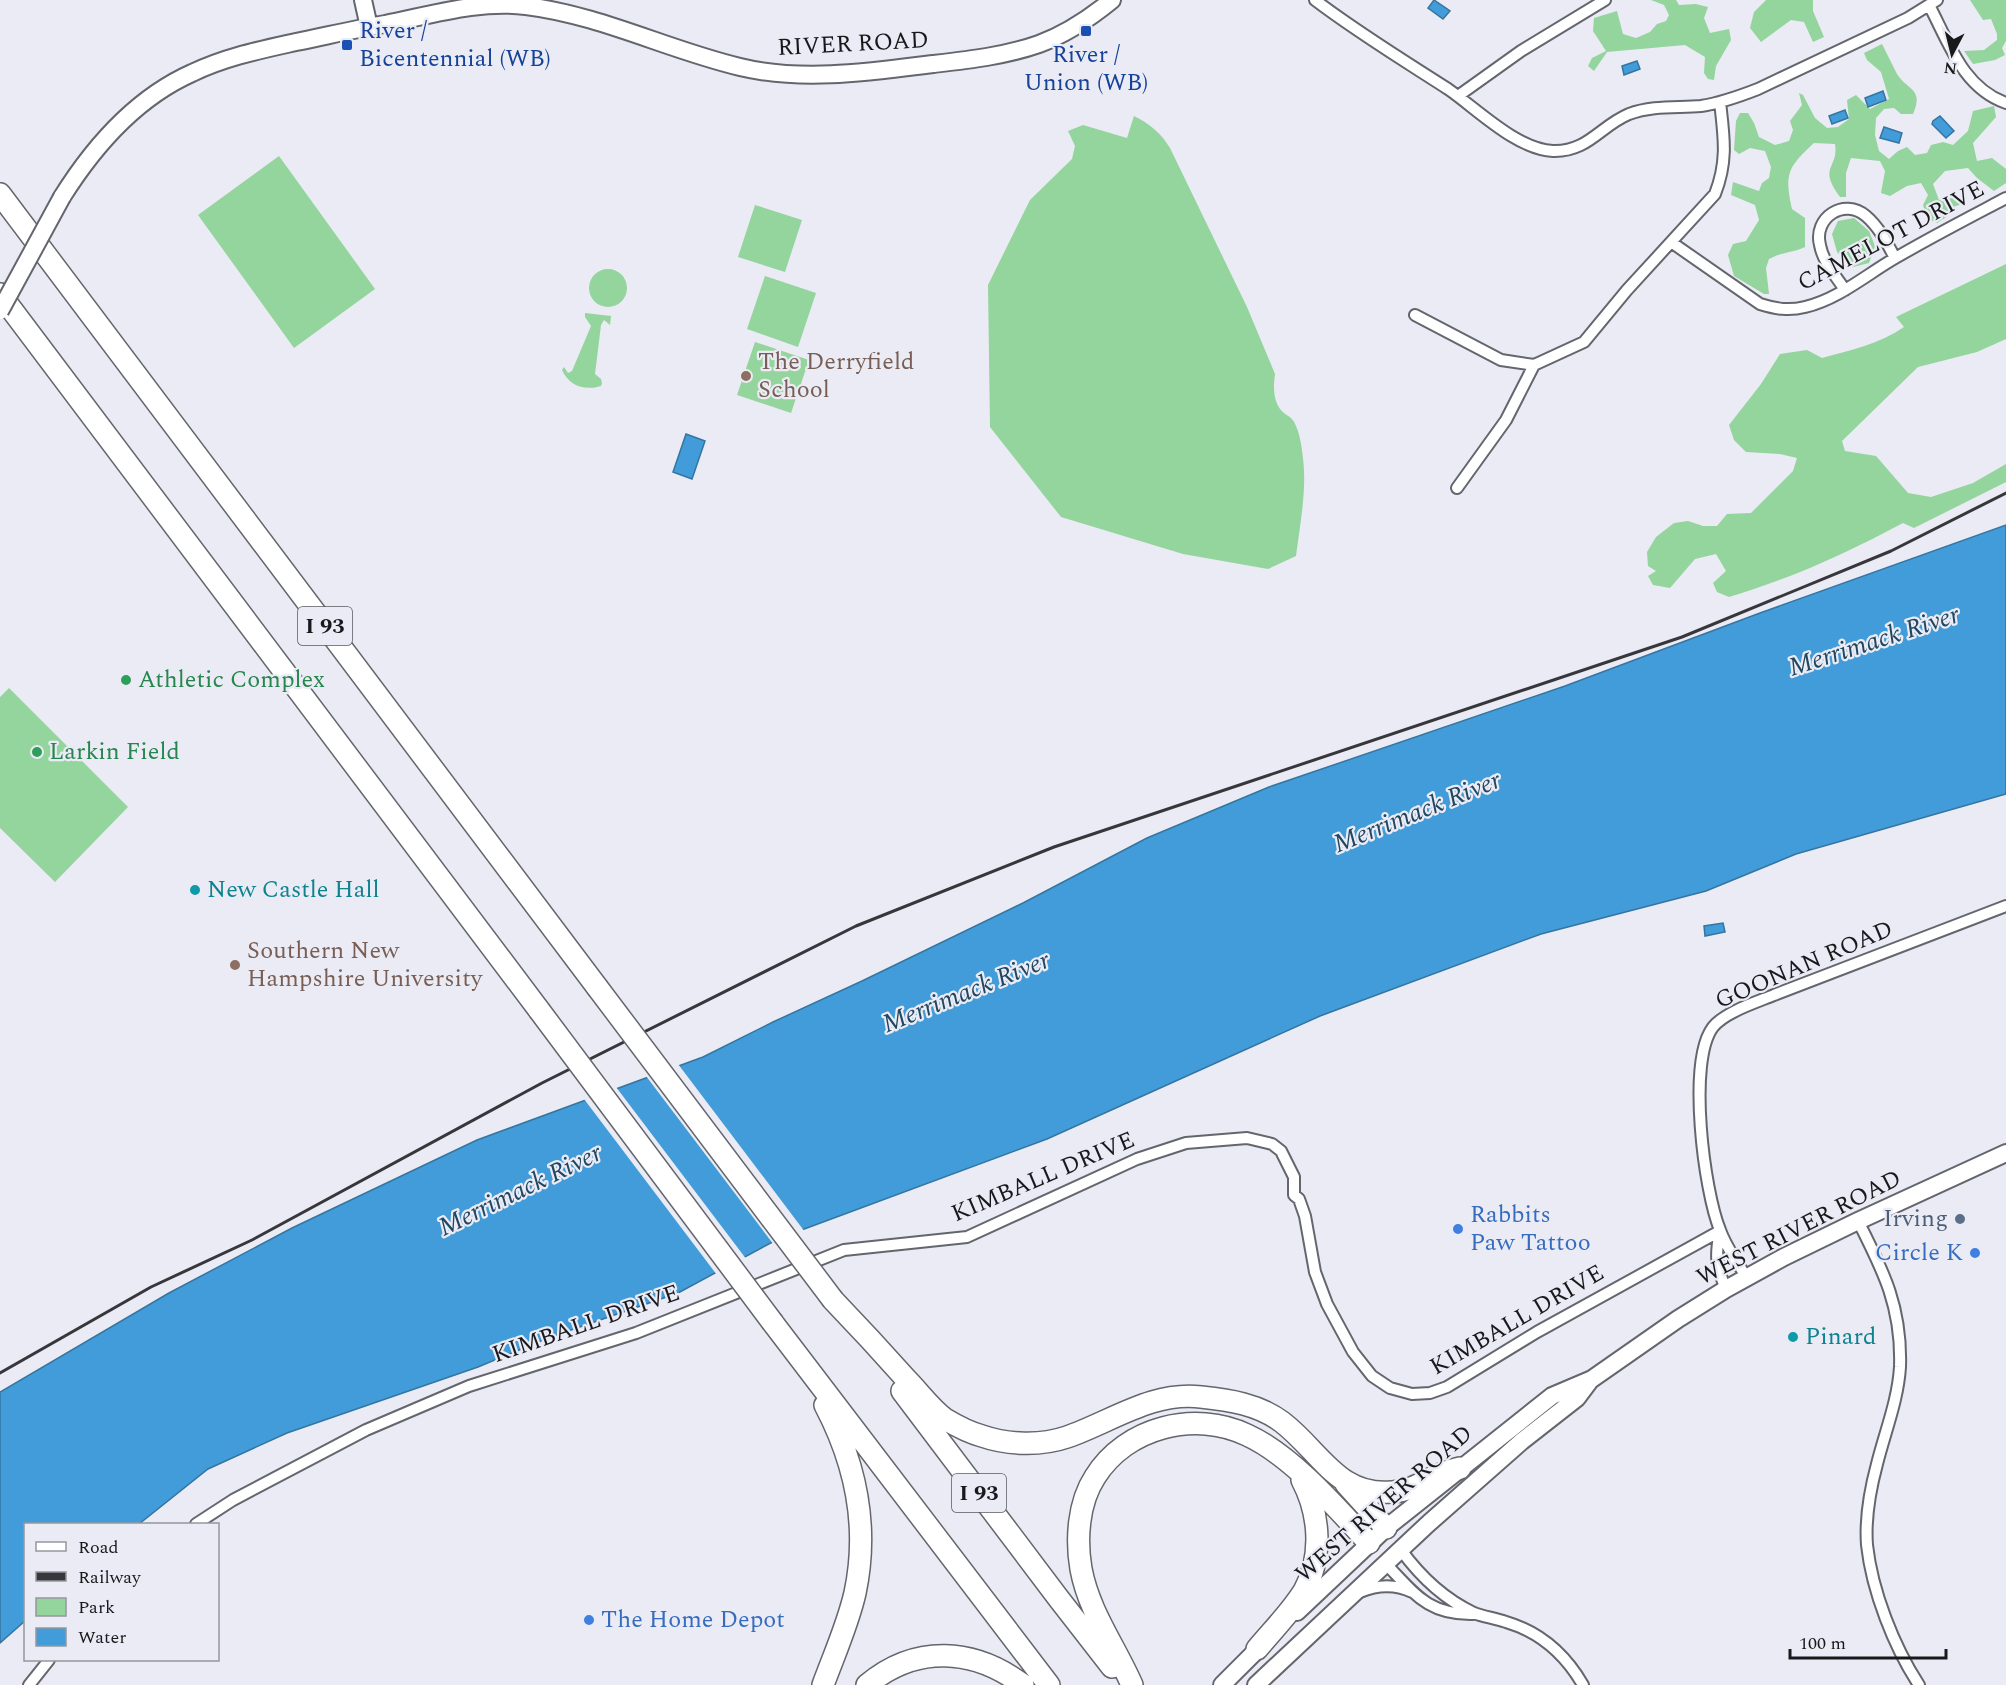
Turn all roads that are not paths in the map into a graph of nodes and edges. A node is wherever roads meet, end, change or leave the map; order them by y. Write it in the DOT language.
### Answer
graph roads {
  1 [pos="363,0"];
  2 [pos="1112,0"];
  3 [pos="1315,0"];
  4 [pos="1599,2"];
  5 [pos="1933,3"];
  6 [pos="464,4"];
  7 [pos="369,27"];
  8 [pos="1458,96"];
  9 [pos="1720,102"];
  10 [pos="2006,103"];
  11 [pos="0,194"];
  12 [pos="2006,198"];
  13 [pos="1671,242"];
  14 [pos="1895,258"];
  15 [pos="1845,290"];
  16 [pos="0,294"];
  17 [pos="0,311"];
  18 [pos="1415,315"];
  19 [pos="1534,365"];
  20 [pos="1457,488"];
  21 [pos="2006,906"];
  22 [pos="2006,1153"];
  23 [pos="1858,1221"];
  24 [pos="1720,1231"];
  25 [pos="1747,1278"];
  26 [pos="1726,1289"];
  27 [pos="833,1300"];
  28 [pos="801,1359"];
  29 [pos="1592,1379"];
  30 [pos="1460,1468"];
  31 [pos="1298,1471"];
  32 [pos="1342,1481"];
  33 [pos="198,1523"];
  34 [pos="1386,1528"];
  35 [pos="1369,1543"];
  36 [pos="1401,1550"];
  37 [pos="1386,1564"];
  38 [pos="1416,1594"];
  39 [pos="1350,1598"];
  40 [pos="1477,1614"];
  41 [pos="1257,1649"];
  42 [pos="47,1661"];
  43 [pos="29,1685"];
  44 [pos="823,1685"];
  45 [pos="867,1685"];
  46 [pos="1023,1685"];
  47 [pos="1049,1685"];
  48 [pos="1127,1685"];
  49 [pos="1132,1685"];
  50 [pos="1222,1685"];
  51 [pos="1256,1685"];
  52 [pos="1583,1685"];
  53 [pos="1919,1685"];
  1 -- 7 [label="main road"];
  2 -- 6 [label="main road, RIVER ROAD"];
  3 -- 8 [label="street"];
  4 -- 8 [label="street"];
  5 -- 9 [label="street"];
  5 -- 10 [label="street"];
  6 -- 7 [label="main road, RIVER ROAD"];
  7 -- 17 [label="main road, RIVER ROAD, bridge"];
  8 -- 9 [label="street"];
  9 -- 13 [label="street"];
  11 -- 27 [label="highway, I 93, bridge"];
  12 -- 14 [label="street, CAMELOT DRIVE"];
  13 -- 15 [label="street, CAMELOT DRIVE"];
  13 -- 19 [label="street"];
  14 -- 15 [label="street, CAMELOT DRIVE"];
  14 -- 15 [label="street"];
  16 -- 28 [label="highway, I 93, bridge"];
  18 -- 19 [label="street"];
  19 -- 20 [label="street"];
  21 -- 24 [label="street, GOONAN ROAD"];
  22 -- 23 [label="main road, WEST RIVER ROAD"];
  23 -- 25 [label="main road, WEST RIVER ROAD"];
  23 -- 53 [label="street"];
  24 -- 25 [label="street, GOONAN ROAD"];
  24 -- 26 [label="street, GOONAN ROAD"];
  24 -- 33 [label="street, KIMBALL DRIVE"];
  25 -- 26 [label="main road, WEST RIVER ROAD"];
  26 -- 29 [label="main road, WEST RIVER ROAD"];
  27 -- 32 [label="highway"];
  27 -- 48 [label="highway, I 93"];
  28 -- 44 [label="highway"];
  28 -- 47 [label="highway, I 93"];
  29 -- 30 [label="main road, WEST RIVER ROAD"];
  29 -- 36 [label="main road, WEST RIVER ROAD"];
  30 -- 32 [label="highway"];
  30 -- 34 [label="main road, WEST RIVER ROAD"];
  31 -- 35 [label="highway"];
  31 -- 41 [label="highway"];
  31 -- 49 [label="highway"];
  32 -- 34 [label="highway"];
  34 -- 35 [label="main road, WEST RIVER ROAD"];
  34 -- 36 [label="main road"];
  35 -- 37 [label="main road"];
  35 -- 41 [label="main road, WEST RIVER ROAD"];
  36 -- 37 [label="main road, WEST RIVER ROAD"];
  36 -- 40 [label="street"];
  37 -- 38 [label="street"];
  37 -- 39 [label="main road, WEST RIVER ROAD"];
  38 -- 39 [label="street"];
  38 -- 40 [label="street"];
  39 -- 51 [label="main road, WEST RIVER ROAD"];
  40 -- 52 [label="street"];
  41 -- 50 [label="main road, WEST RIVER ROAD"];
  42 -- 43 [label="street"];
  45 -- 46 [label="highway"];
}
